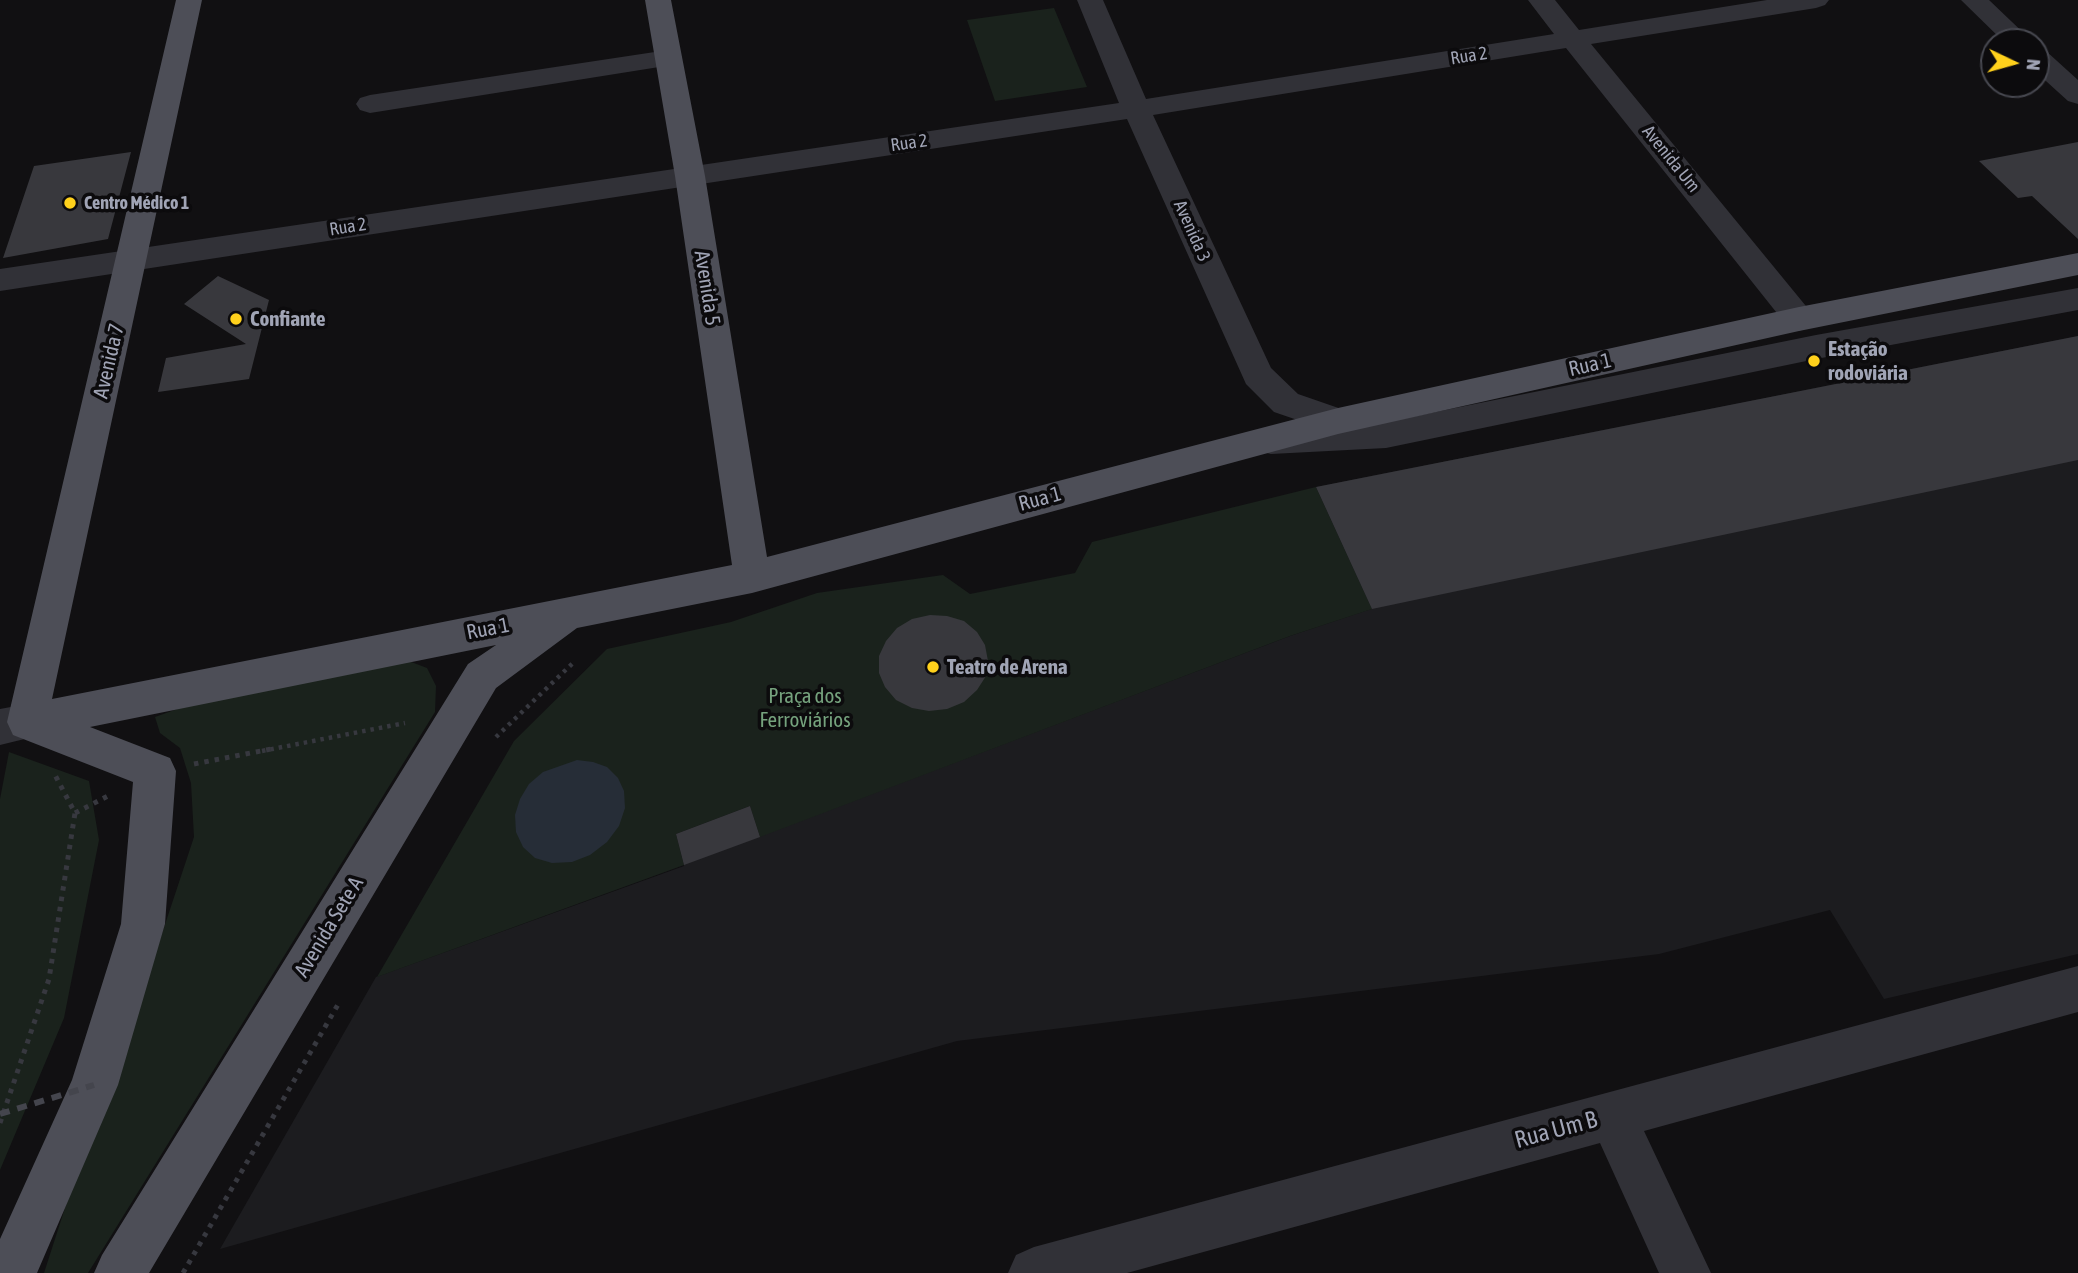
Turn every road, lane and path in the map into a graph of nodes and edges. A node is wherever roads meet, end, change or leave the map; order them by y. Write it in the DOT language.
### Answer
graph roads {
  1 [pos="188,0"];
  2 [pos="658,0"];
  3 [pos="1090,0"];
  4 [pos="1542,0"];
  5 [pos="1816,0"];
  6 [pos="1974,0"];
  7 [pos="2005,28"];
  8 [pos="1574,39"];
  9 [pos="668,58"];
  10 [pos="2050,70"];
  11 [pos="2078,95"];
  12 [pos="370,104"];
  13 [pos="1136,109"];
  14 [pos="690,176"];
  15 [pos="131,260"];
  16 [pos="2078,264"];
  17 [pos="0,280"];
  18 [pos="2078,299"];
  19 [pos="1799,319"];
  20 [pos="1338,421"];
  21 [pos="1255,442"];
  22 [pos="752,577"];
  23 [pos="573,612"];
  24 [pos="582,655"];
  25 [pos="14,724"];
  26 [pos="452,725"];
  27 [pos="496,736"];
  28 [pos="489,748"];
  29 [pos="155,771"];
  30 [pos="75,813"];
  31 [pos="2078,989"];
  32 [pos="341,999"];
  33 [pos="1612,1115"];
  34 [pos="0,1123"];
  35 [pos="11,1273"];
  36 [pos="120,1273"];
  37 [pos="183,1273"];
  38 [pos="1034,1273"];
  39 [pos="1685,1273"];
  1 -- 15 [label="main road, Avenida 7"];
  2 -- 9 [label="main road, Avenida 5"];
  3 -- 13 [label="street, Avenida 3"];
  4 -- 8 [label="street, Avenida Um"];
  5 -- 8 [label="street, Rua 2"];
  6 -- 7 [label="street"];
  8 -- 13 [label="street, Rua 2"];
  8 -- 19 [label="street, Avenida Um"];
  9 -- 12 [label="street"];
  9 -- 14 [label="main road, Avenida 5"];
  10 -- 11 [label="street"];
  13 -- 14 [label="street, Rua 2"];
  13 -- 20 [label="street, Avenida 3"];
  14 -- 15 [label="street, Rua 2"];
  14 -- 22 [label="main road, Avenida 5"];
  15 -- 17 [label="street, Rua 2"];
  15 -- 25 [label="main road, Avenida 7"];
  16 -- 19 [label="main road, Rua 1"];
  18 -- 21 [label="street"];
  19 -- 20 [label="main road, Rua 1"];
  20 -- 21 [label="main road, Rua 1"];
  21 -- 22 [label="main road, Rua 1"];
  22 -- 23 [label="main road, Rua 1"];
  23 -- 25 [label="main road, Rua 1"];
  23 -- 26 [label="main road, Avenida Sete A"];
  24 -- 27 [label="path"];
  25 -- 29 [label="main road"];
  25 -- 30 [label="path"];
  26 -- 27 [label="path"];
  26 -- 29 [label="path"];
  26 -- 36 [label="main road, Avenida Sete A"];
  27 -- 28 [label="path"];
  29 -- 30 [label="path"];
  29 -- 35 [label="main road"];
  30 -- 34 [label="path"];
  31 -- 33 [label="street, Rua Um B"];
  32 -- 37 [label="path"];
  33 -- 38 [label="street, Rua Um B"];
  33 -- 39 [label="street"];
}
